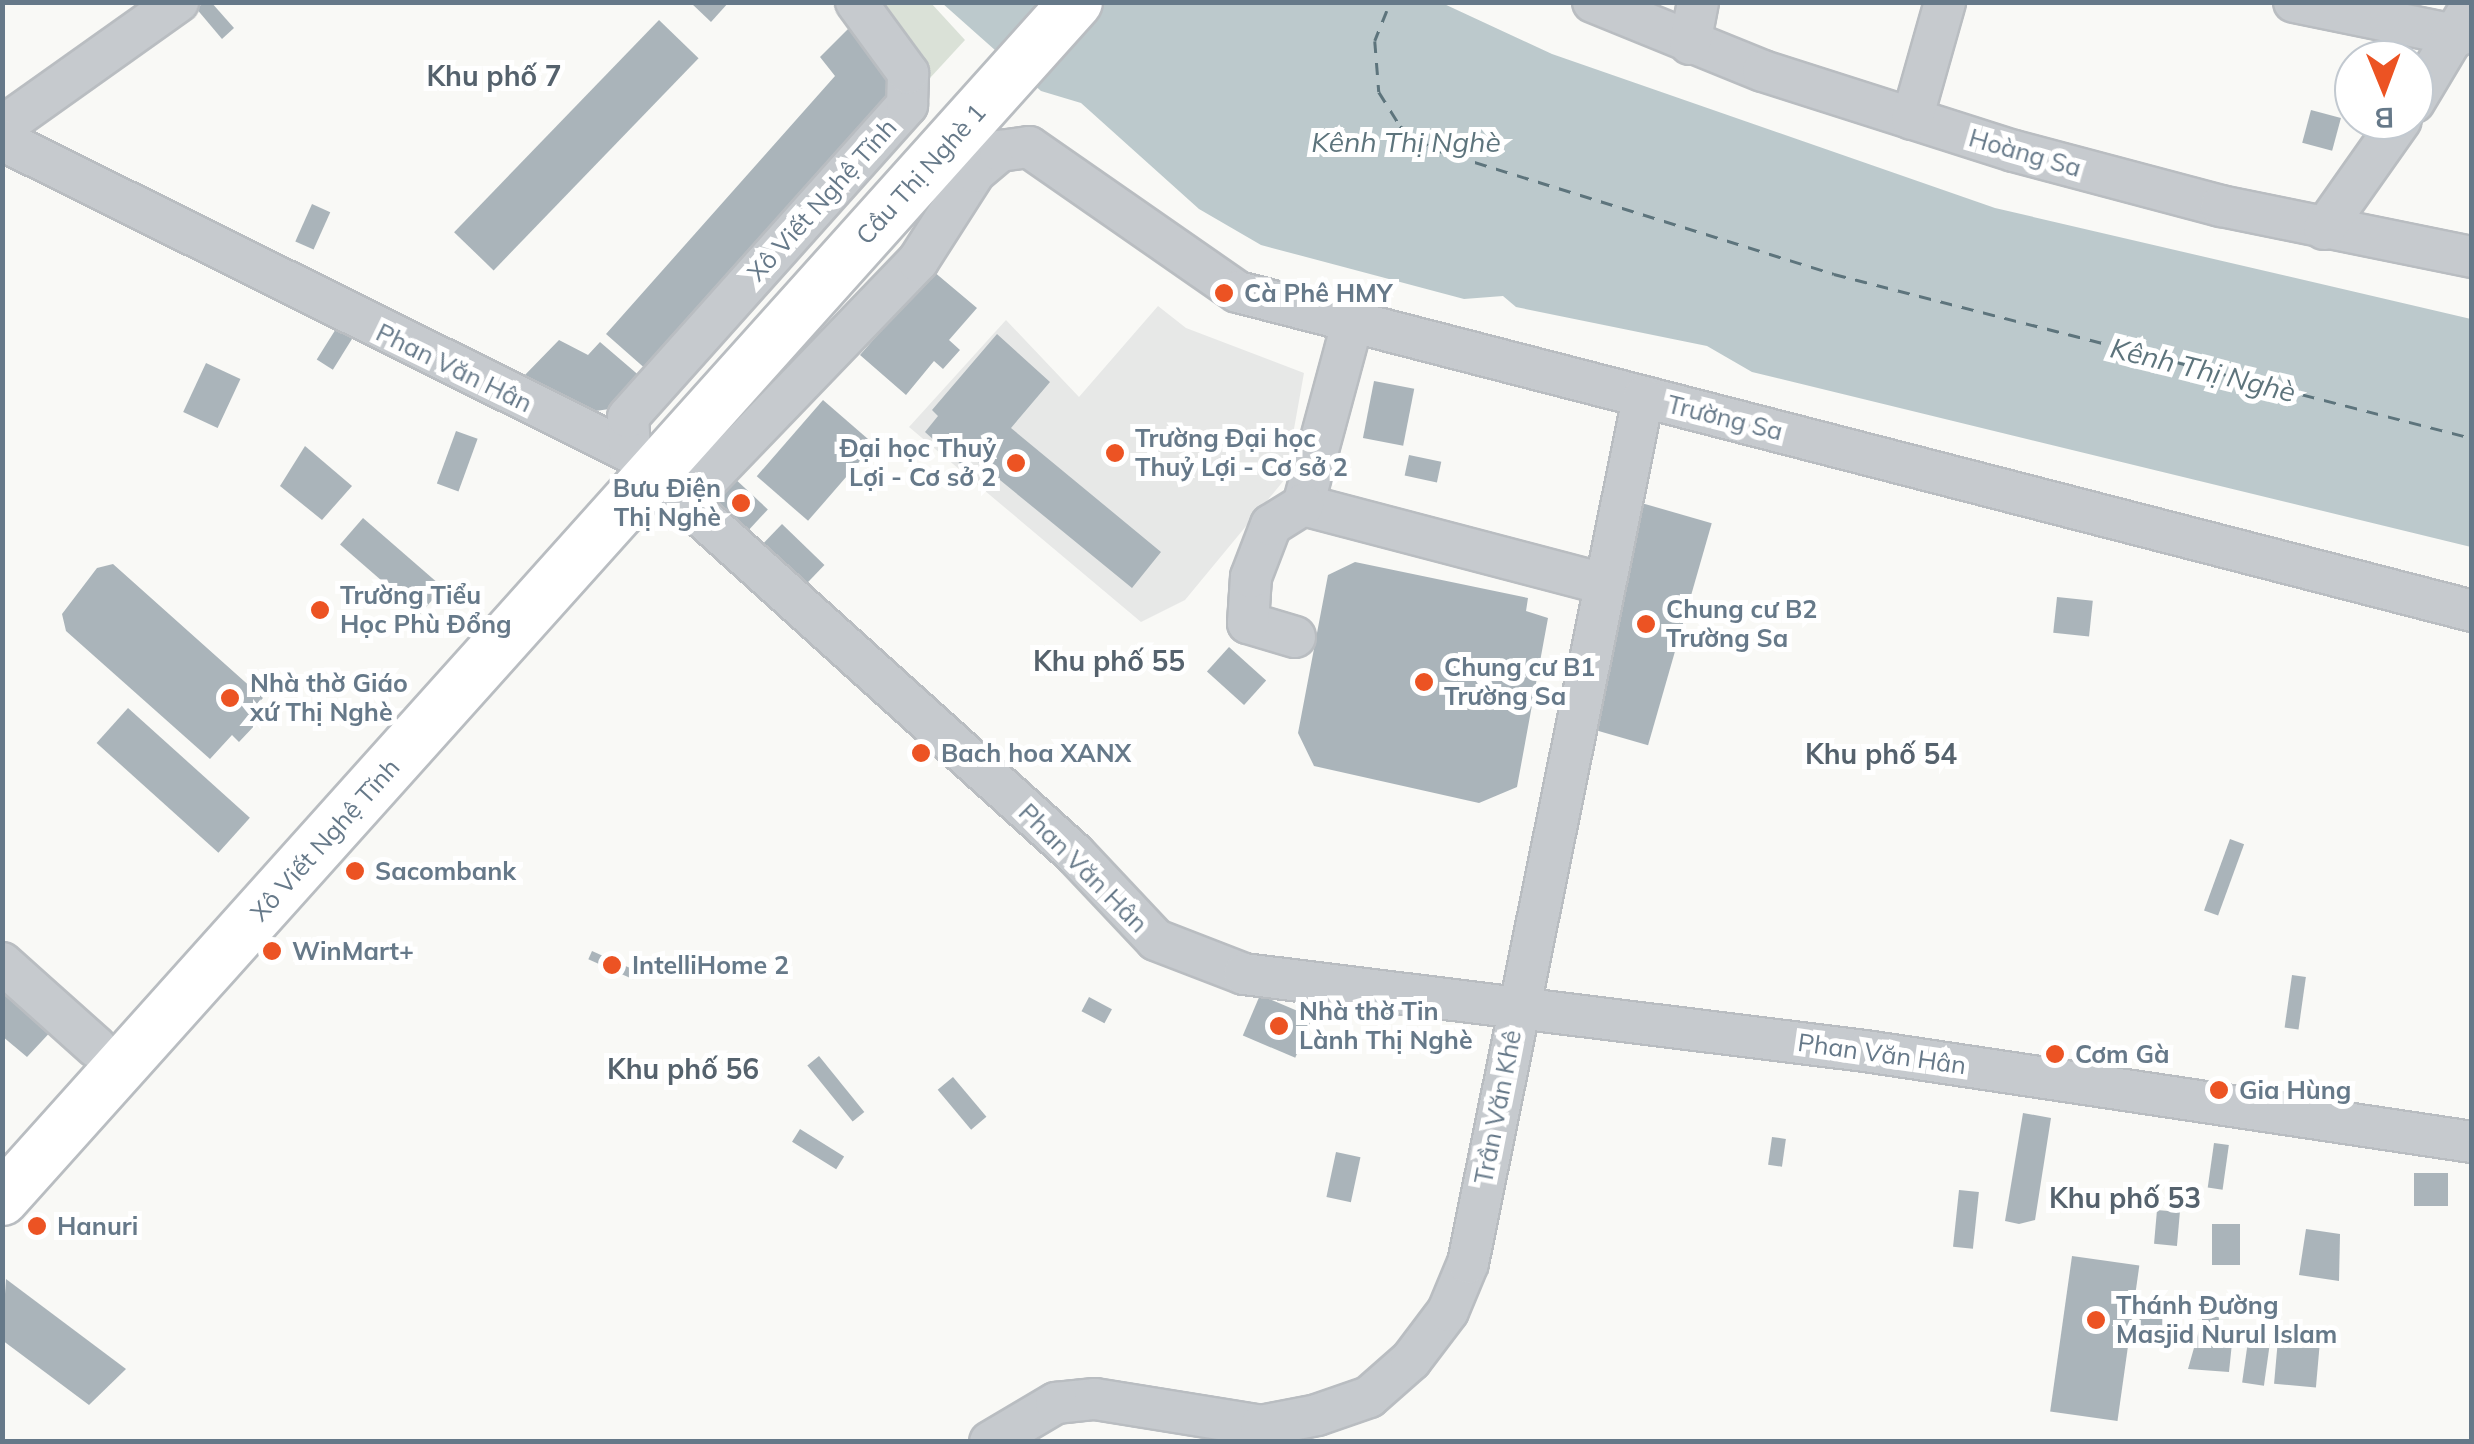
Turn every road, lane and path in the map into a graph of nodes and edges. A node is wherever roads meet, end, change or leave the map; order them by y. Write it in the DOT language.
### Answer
graph roads {
  1 [pos="178,2"];
  2 [pos="856,2"];
  3 [pos="1034,2"];
  4 [pos="1076,2"];
  5 [pos="1593,2"];
  6 [pos="1698,2"];
  7 [pos="1944,2"];
  8 [pos="2294,2"];
  9 [pos="2465,21"];
  10 [pos="1690,44"];
  11 [pos="2434,70"];
  12 [pos="1912,119"];
  13 [pos="2,126"];
  14 [pos="2,140"];
  15 [pos="2387,140"];
  16 [pos="1016,148"];
  17 [pos="2324,229"];
  18 [pos="2472,258"];
  19 [pos="1352,324"];
  20 [pos="756,334"];
  21 [pos="1643,398"];
  22 [pos="656,476"];
  23 [pos="1303,505"];
  24 [pos="1601,584"];
  25 [pos="2472,611"];
  26 [pos="1296,637"];
  27 [pos="373,764"];
  28 [pos="2,963"];
  29 [pos="1518,1006"];
  30 [pos="96,1046"];
  31 [pos="2472,1142"];
  32 [pos="2,1150"];
  33 [pos="2,1199"];
  34 [pos="990,1442"];
  1 -- 13 [label="street"];
  2 -- 22 [label="street, Xô Viết Nghệ Tĩnh"];
  3 -- 20 [label="main road, Cầu Thị Nghè 1"];
  4 -- 20 [label="main road, Cầu Thị Nghè 1"];
  5 -- 10 [label="street, Hoàng Sa"];
  6 -- 10 [label="street"];
  7 -- 12 [label="street"];
  8 -- 9 [label="street"];
  9 -- 11 [label="street"];
  10 -- 12 [label="street, Hoàng Sa"];
  12 -- 17 [label="street, Hoàng Sa"];
  14 -- 22 [label="street, Phan Văn Hân"];
  15 -- 17 [label="street"];
  16 -- 19 [label="street, Trường Sa"];
  16 -- 22 [label="street, Xô Viết Nghệ Tĩnh"];
  17 -- 18 [label="street, Hoàng Sa"];
  19 -- 21 [label="street, Trường Sa"];
  19 -- 23 [label="street"];
  20 -- 22 [label="main road, Xô Viết Nghệ Tĩnh"];
  21 -- 24 [label="street, Trần Văn Khê"];
  21 -- 25 [label="street, Trường Sa"];
  22 -- 27 [label="main road, Xô Viết Nghệ Tĩnh"];
  22 -- 29 [label="street, Phan Văn Hân"];
  23 -- 24 [label="street"];
  23 -- 26 [label="street"];
  24 -- 29 [label="street, Trần Văn Khê"];
  27 -- 30 [label="main road, Xô Viết Nghệ Tĩnh"];
  27 -- 33 [label="main road, Xô Viết Nghệ Tĩnh"];
  28 -- 30 [label="street"];
  29 -- 31 [label="street, Phan Văn Hân"];
  29 -- 34 [label="street, Trần Văn Khê"];
  30 -- 32 [label="main road, Xô Viết Nghệ Tĩnh"];
}
